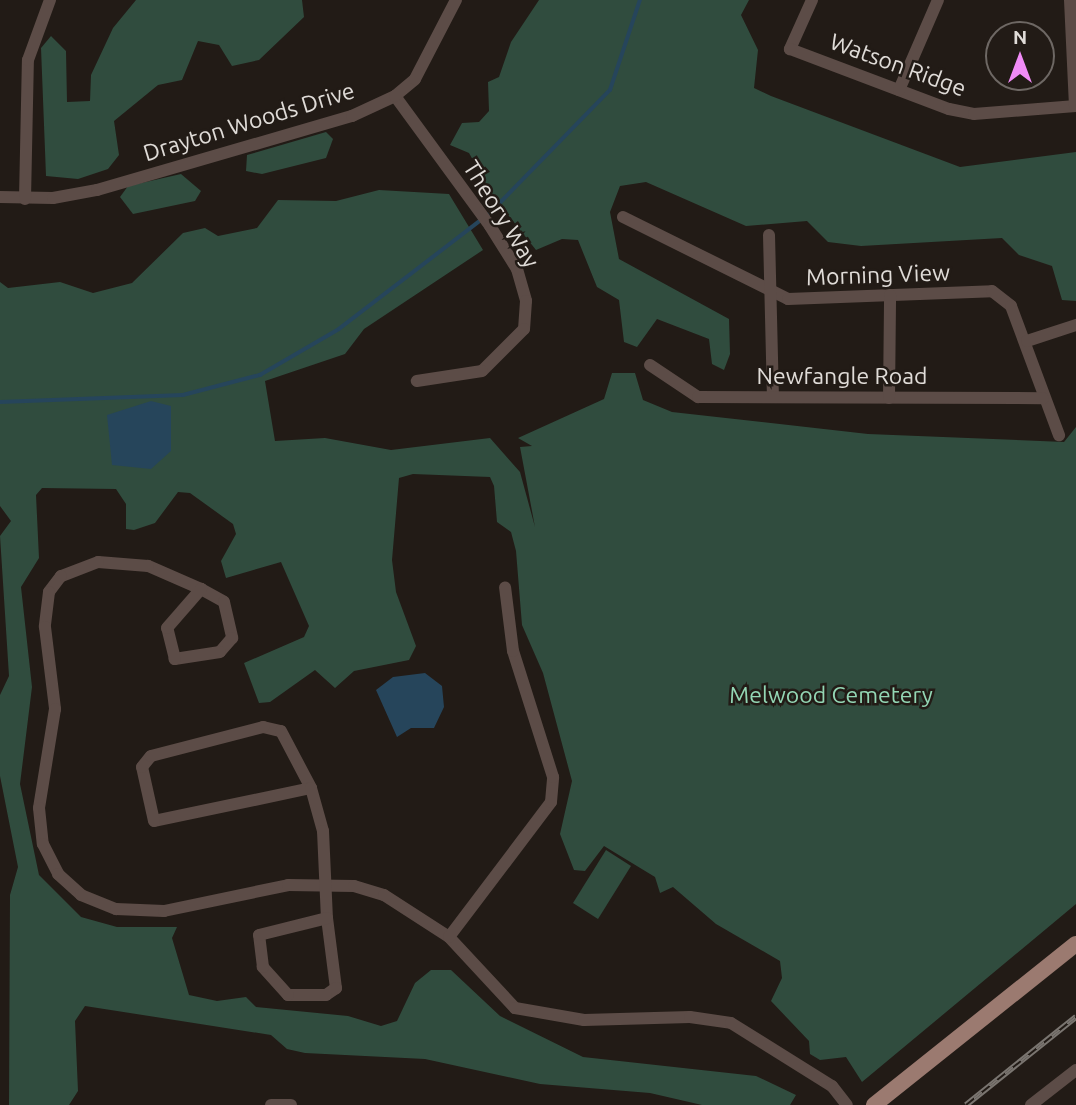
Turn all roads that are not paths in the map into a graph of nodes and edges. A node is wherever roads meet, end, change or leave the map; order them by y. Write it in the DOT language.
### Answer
graph roads {
  1 [pos="50,0"];
  2 [pos="456,0"];
  3 [pos="813,0"];
  4 [pos="938,0"];
  5 [pos="1070,0"];
  6 [pos="899,90"];
  7 [pos="395,96"];
  8 [pos="1076,106"];
  9 [pos="0,197"];
  10 [pos="25,199"];
  11 [pos="623,217"];
  12 [pos="769,235"];
  13 [pos="770,292"];
  14 [pos="890,295"];
  15 [pos="1076,325"];
  16 [pos="1027,341"];
  17 [pos="650,365"];
  18 [pos="417,381"];
  19 [pos="773,397"];
  20 [pos="890,398"];
  21 [pos="1043,398"];
  22 [pos="1059,435"];
  23 [pos="505,587"];
  24 [pos="201,589"];
  25 [pos="311,788"];
  26 [pos="321,882"];
  27 [pos="327,918"];
  28 [pos="449,937"];
  29 [pos="1076,944"];
  30 [pos="1076,1070"];
  31 [pos="271,1105"];
  32 [pos="291,1105"];
  33 [pos="848,1105"];
  34 [pos="874,1105"];
  35 [pos="1031,1105"];
  1 -- 10 [label="street"];
  2 -- 7 [label="street, Drayton Woods Drive"];
  3 -- 6 [label="street, Watson Ridge"];
  4 -- 6 [label="street"];
  5 -- 8 [label="street"];
  6 -- 8 [label="street, Watson Ridge"];
  7 -- 10 [label="street, Drayton Woods Drive"];
  7 -- 18 [label="street, Theory Way"];
  9 -- 10 [label="street, Drayton Woods Drive"];
  11 -- 13 [label="street, Morning View"];
  12 -- 13 [label="street"];
  13 -- 14 [label="street, Morning View"];
  13 -- 19 [label="street"];
  14 -- 16 [label="street, Morning View"];
  14 -- 20 [label="street"];
  15 -- 16 [label="street"];
  16 -- 21 [label="street, Morning View"];
  17 -- 19 [label="street, Newfangle Road"];
  19 -- 20 [label="street, Newfangle Road"];
  20 -- 21 [label="street, Newfangle Road"];
  21 -- 22 [label="street, Morning View"];
  23 -- 28 [label="street"];
  24 -- 24 [label="street"];
  24 -- 26 [label="street"];
  25 -- 25 [label="street"];
  25 -- 26 [label="street"];
  26 -- 27 [label="street"];
  26 -- 28 [label="street"];
  27 -- 27 [label="street"];
  28 -- 33 [label="street"];
  29 -- 34 [label="main road"];
  30 -- 35 [label="street"];
  31 -- 32 [label="street"];
}
